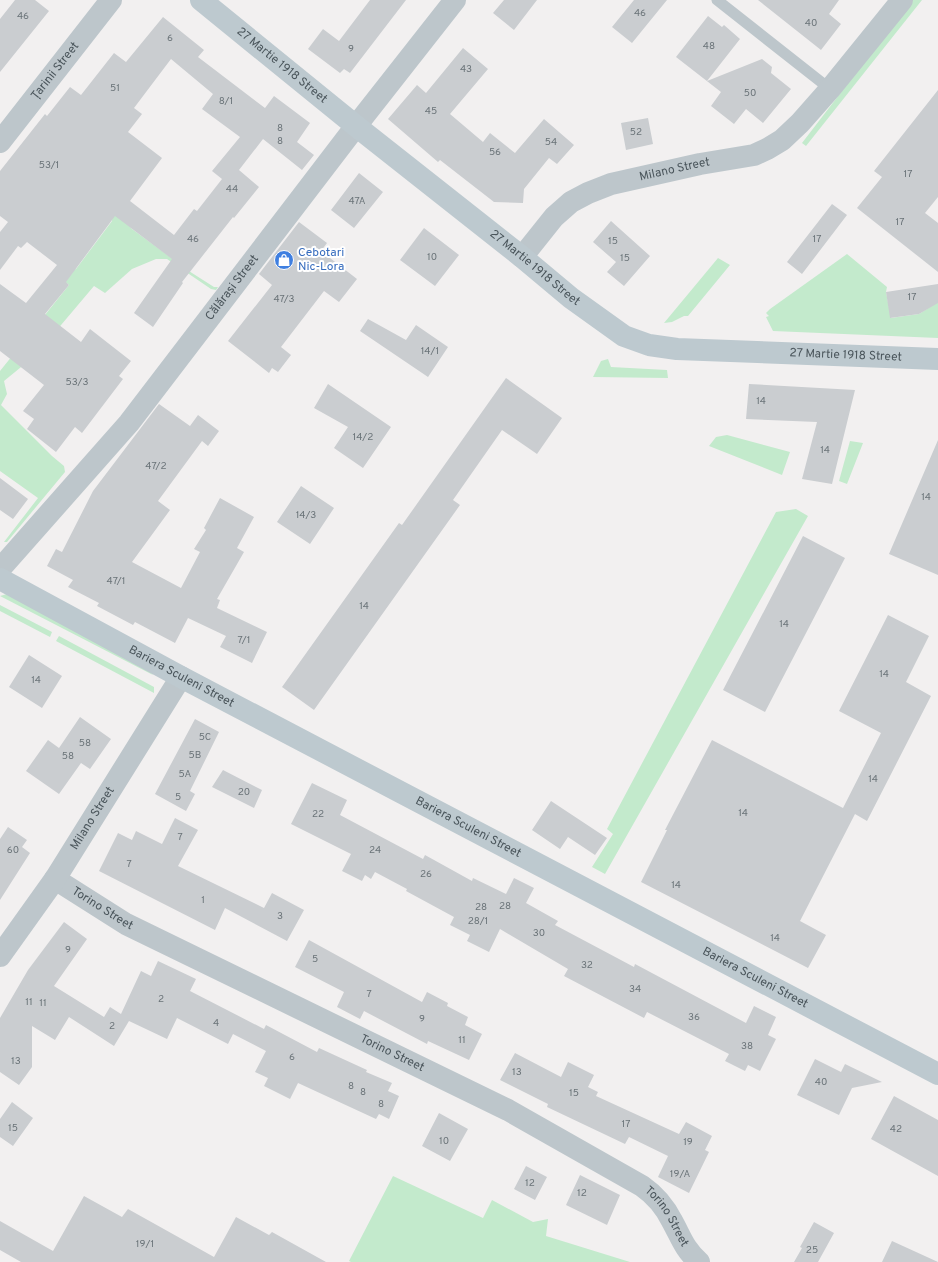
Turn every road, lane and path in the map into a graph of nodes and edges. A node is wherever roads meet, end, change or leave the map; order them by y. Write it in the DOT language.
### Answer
graph roads {
  1 [pos="111,0"];
  2 [pos="201,0"];
  3 [pos="455,0"];
  4 [pos="717,0"];
  5 [pos="902,0"];
  6 [pos="830,89"];
  7 [pos="356,126"];
  8 [pos="0,142"];
  9 [pos="522,257"];
  10 [pos="938,359"];
  11 [pos="0,569"];
  12 [pos="0,578"];
  13 [pos="182,677"];
  14 [pos="55,879"];
  15 [pos="0,956"];
  16 [pos="938,1074"];
  17 [pos="699,1262"];
  1 -- 8 [label="street, Țarinii Street"];
  2 -- 7 [label="main road, 27 Martie 1918 Street"];
  3 -- 7 [label="street, Călărași Street"];
  4 -- 6 [label="lane"];
  5 -- 6 [label="street, Milano Street"];
  6 -- 9 [label="street, Milano Street"];
  7 -- 9 [label="main road, 27 Martie 1918 Street"];
  7 -- 11 [label="street, Călărași Street"];
  9 -- 10 [label="main road, 27 Martie 1918 Street"];
  12 -- 13 [label="main road, Bariera Sculeni Street"];
  13 -- 14 [label="street, Milano Street"];
  13 -- 16 [label="main road, Bariera Sculeni Street"];
  14 -- 15 [label="street, Milano Street"];
  14 -- 17 [label="street, Torino Street"];
}
